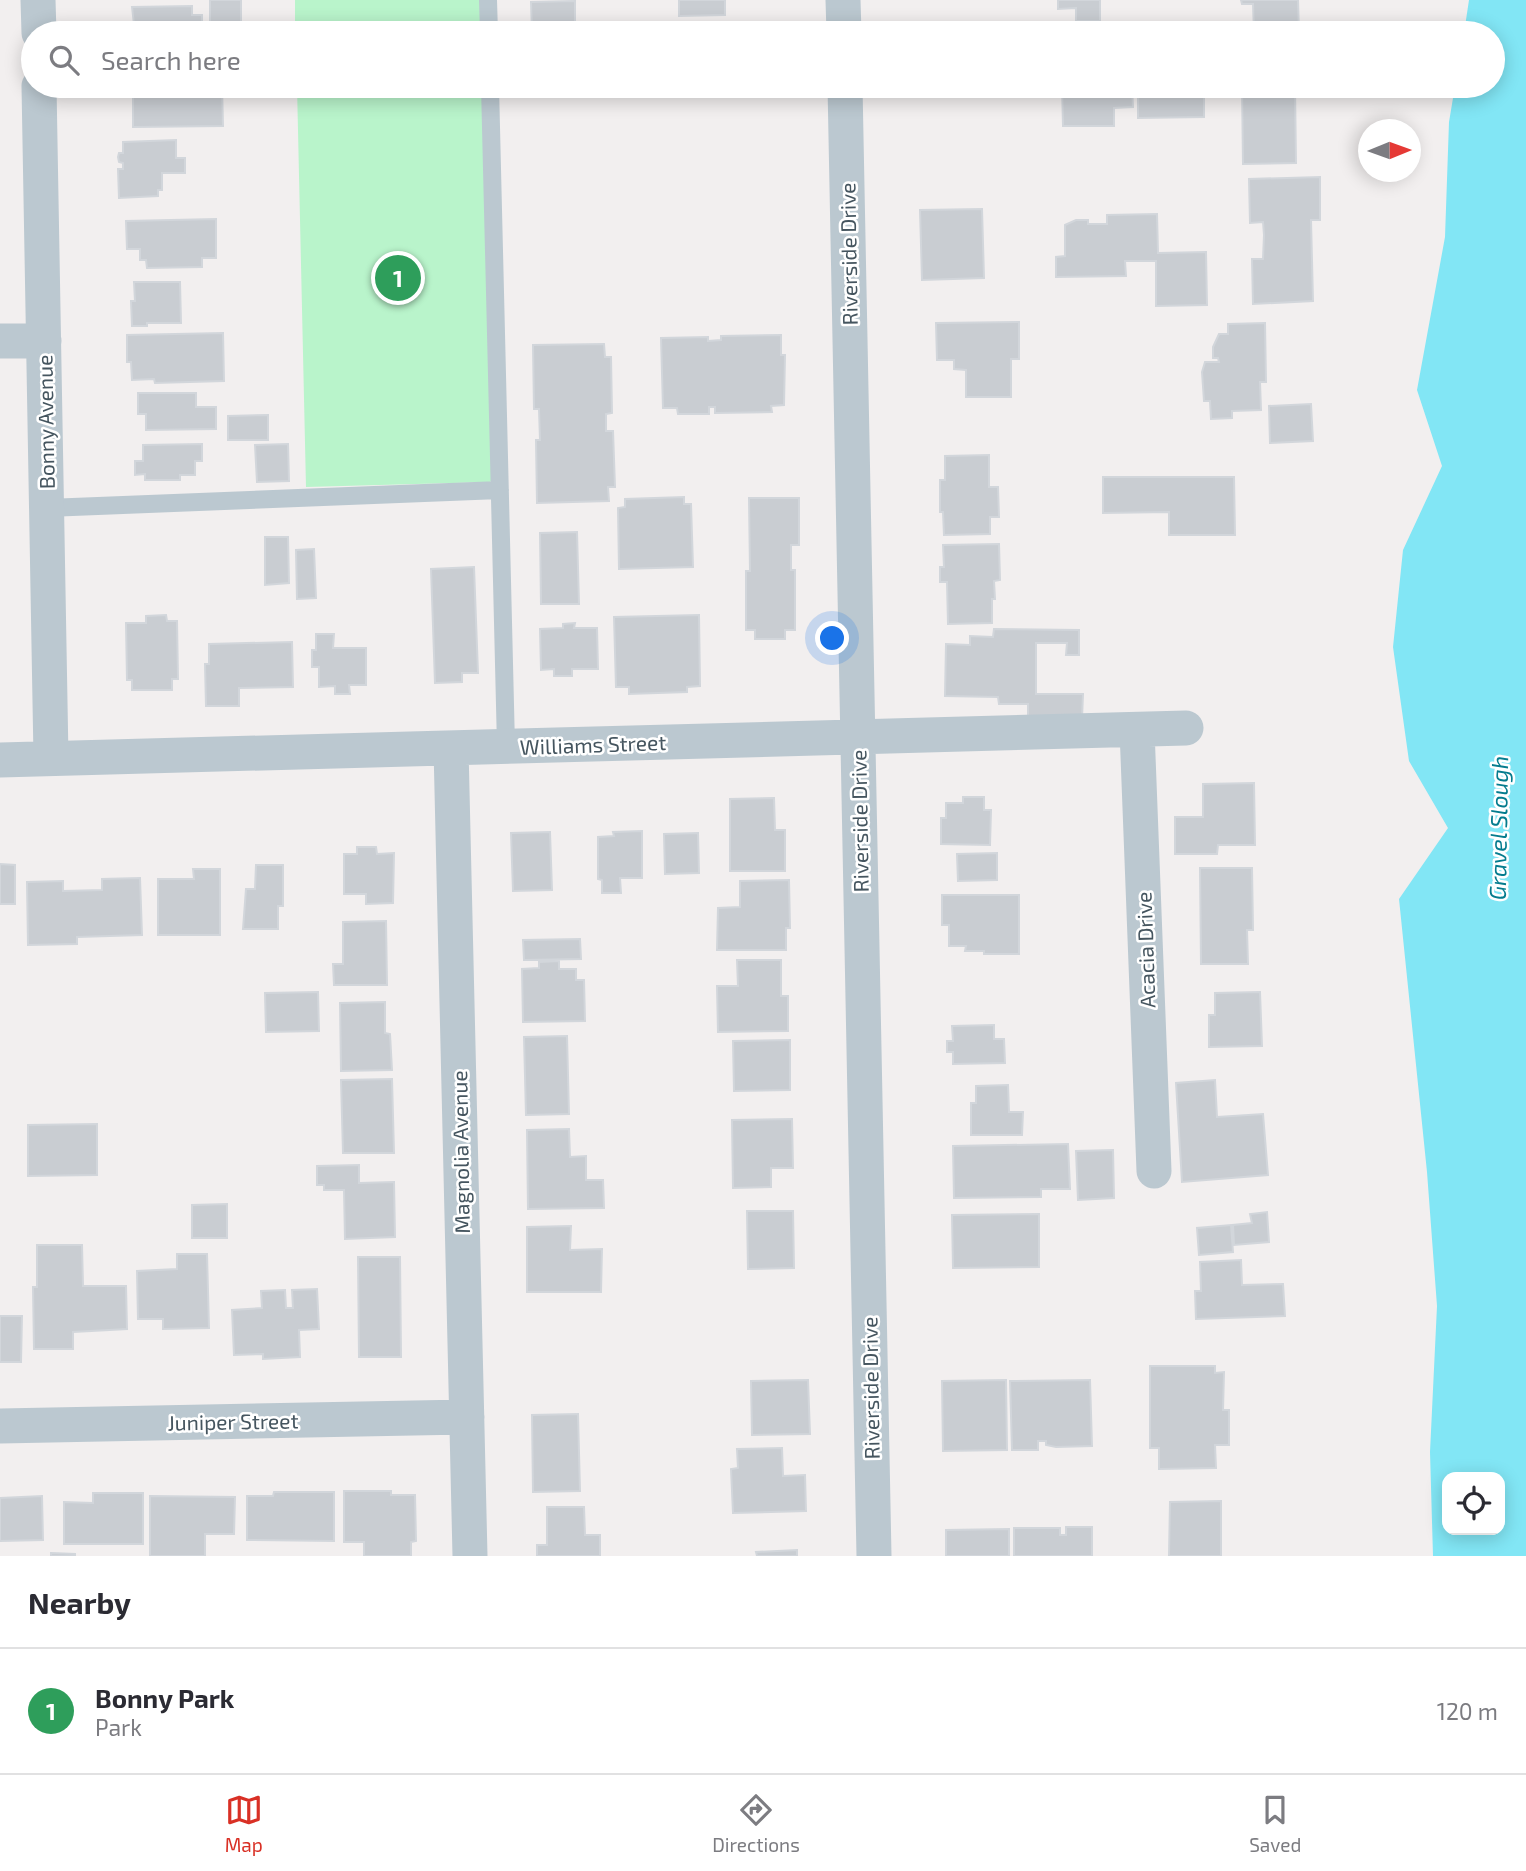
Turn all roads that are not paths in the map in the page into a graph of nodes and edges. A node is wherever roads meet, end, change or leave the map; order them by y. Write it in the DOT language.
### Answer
graph roads {
  1 [pos="38,0"];
  2 [pos="488,0"];
  3 [pos="843,0"];
  4 [pos="38,21"];
  5 [pos="489,21"];
  6 [pos="844,21"];
  7 [pos="39,98"];
  8 [pos="490,98"];
  9 [pos="845,98"];
  10 [pos="0,341"];
  11 [pos="44,341"];
  12 [pos="500,491"];
  13 [pos="47,509"];
  14 [pos="1186,728"];
  15 [pos="1137,730"];
  16 [pos="857,737"];
  17 [pos="506,746"];
  18 [pos="451,748"];
  19 [pos="51,758"];
  20 [pos="0,760"];
  21 [pos="1154,1171"];
  22 [pos="467,1417"];
  23 [pos="0,1426"];
  24 [pos="470,1556"];
  25 [pos="874,1556"];
  1 -- 4 [label="street"];
  2 -- 5 [label="lane"];
  3 -- 6 [label="street"];
  7 -- 11 [label="street, Bonny Avenue"];
  8 -- 12 [label="lane"];
  9 -- 16 [label="street, Riverside Drive"];
  10 -- 11 [label="street"];
  11 -- 13 [label="street, Bonny Avenue"];
  12 -- 13 [label="lane"];
  12 -- 17 [label="lane"];
  13 -- 19 [label="street, Bonny Avenue"];
  14 -- 15 [label="street, Williams Street"];
  15 -- 16 [label="street, Williams Street"];
  15 -- 21 [label="street, Acacia Drive"];
  16 -- 17 [label="street, Williams Street"];
  16 -- 25 [label="street, Riverside Drive"];
  17 -- 18 [label="street, Williams Street"];
  18 -- 19 [label="street, Williams Street"];
  18 -- 22 [label="street, Magnolia Avenue"];
  19 -- 20 [label="street, Williams Street"];
  22 -- 23 [label="street, Juniper Street"];
  22 -- 24 [label="street, Magnolia Avenue"];
}
